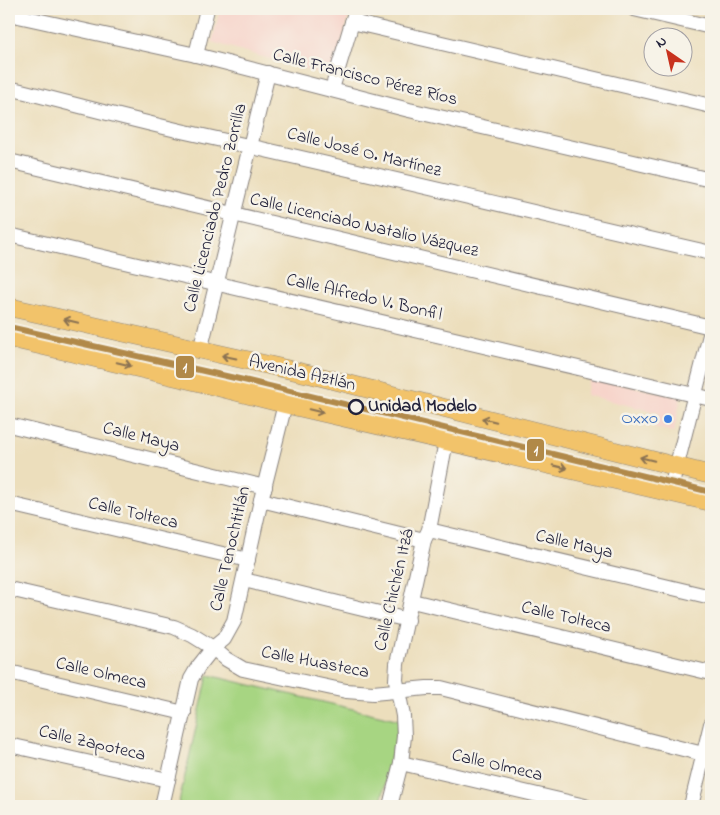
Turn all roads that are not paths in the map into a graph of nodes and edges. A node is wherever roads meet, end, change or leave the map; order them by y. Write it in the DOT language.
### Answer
graph roads {
  1 [pos="207,9"];
  2 [pos="634,9"];
  3 [pos="9,14"];
  4 [pos="354,15"];
  5 [pos="711,27"];
  6 [pos="196,56"];
  7 [pos="268,73"];
  8 [pos="9,88"];
  9 [pos="332,89"];
  10 [pos="711,106"];
  11 [pos="250,145"];
  12 [pos="9,161"];
  13 [pos="711,180"];
  14 [pos="233,214"];
  15 [pos="9,235"];
  16 [pos="711,253"];
  17 [pos="216,282"];
  18 [pos="9,307"];
  19 [pos="711,327"];
  20 [pos="711,331"];
  21 [pos="9,338"];
  22 [pos="200,351"];
  23 [pos="695,396"];
  24 [pos="711,399"];
  25 [pos="286,404"];
  26 [pos="9,425"];
  27 [pos="446,441"];
  28 [pos="677,467"];
  29 [pos="711,475"];
  30 [pos="670,492"];
  31 [pos="263,493"];
  32 [pos="711,502"];
  33 [pos="9,504"];
  34 [pos="427,535"];
  35 [pos="248,560"];
  36 [pos="244,580"];
  37 [pos="9,589"];
  38 [pos="711,597"];
  39 [pos="412,601"];
  40 [pos="408,620"];
  41 [pos="213,648"];
  42 [pos="9,672"];
  43 [pos="711,673"];
  44 [pos="399,691"];
  45 [pos="184,714"];
  46 [pos="711,724"];
  47 [pos="9,745"];
  48 [pos="708,755"];
  49 [pos="401,763"];
  50 [pos="168,780"];
  51 [pos="162,806"];
  52 [pos="390,806"];
  53 [pos="585,806"];
  54 [pos="691,806"];
  1 -- 6 [label="street"];
  2 -- 5 [label="street"];
  3 -- 6 [label="street, Calle Francisco Pérez Ríos"];
  4 -- 9 [label="street"];
  4 -- 10 [label="street"];
  6 -- 7 [label="street, Calle Francisco Pérez Ríos"];
  7 -- 9 [label="street, Calle Francisco Pérez Ríos"];
  7 -- 11 [label="street, Calle Licenciado Pedro Zorrilla"];
  8 -- 11 [label="street, Calle José O. Martínez"];
  9 -- 13 [label="street, Calle Francisco Pérez Ríos"];
  11 -- 14 [label="street, Calle Licenciado Pedro Zorrilla"];
  11 -- 16 [label="street, Calle José O. Martínez"];
  12 -- 14 [label="street, Calle Licenciado Natalio Vázquez"];
  14 -- 17 [label="street, Calle Licenciado Pedro Zorrilla"];
  14 -- 19 [label="street, Calle Licenciado Natalio Vázquez"];
  15 -- 17 [label="street, Calle Alfredo V. Bonfil"];
  17 -- 22 [label="street, Calle Licenciado Pedro Zorrilla"];
  17 -- 23 [label="street, Calle Alfredo V. Bonfil"];
  22 -- 18 [label="main road, Avenida Aztlán, one-way"];
  20 -- 23 [label="street"];
  21 -- 25 [label="main road, Avenida Aztlán, one-way"];
  28 -- 22 [label="main road, Avenida Aztlán, one-way"];
  23 -- 24 [label="street, Calle Alfredo V. Bonfil"];
  23 -- 28 [label="street"];
  25 -- 27 [label="main road, Avenida Aztlán, one-way"];
  25 -- 31 [label="street, Calle Tenochtitlán"];
  26 -- 31 [label="street, Calle Maya"];
  27 -- 30 [label="main road, Avenida Aztlán, one-way"];
  27 -- 34 [label="street, Calle Chichén Itzá"];
  28 -- 29 [label="main road, Avenida Aztlán"];
  28 -- 30 [label="street"];
  30 -- 32 [label="main road, Avenida Aztlán"];
  31 -- 34 [label="street, Calle Maya"];
  31 -- 35 [label="street, Calle Tenochtitlán"];
  33 -- 35 [label="street, Calle Tolteca"];
  34 -- 38 [label="street, Calle Maya"];
  34 -- 39 [label="street, Calle Chichén Itzá"];
  35 -- 36 [label="street, Calle Tenochtitlán"];
  36 -- 40 [label="street"];
  36 -- 41 [label="street, Calle Tenochtitlán"];
  37 -- 41 [label="street, Calle Huasteca"];
  39 -- 40 [label="street, Calle Chichén Itzá"];
  39 -- 43 [label="street, Calle Tolteca"];
  40 -- 44 [label="street, Calle Chichén Itzá"];
  41 -- 44 [label="street, Calle Huasteca"];
  41 -- 45 [label="street, Calle Tenochtitlán"];
  42 -- 45 [label="street, Calle Olmeca"];
  44 -- 48 [label="street, Calle Huasteca"];
  44 -- 49 [label="street, Calle Chichén Itzá"];
  45 -- 50 [label="street, Calle Tenochtitlán"];
  46 -- 48 [label="street"];
  47 -- 50 [label="street, Calle Zapoteca"];
  48 -- 54 [label="street"];
  49 -- 52 [label="street, Calle Chichén Itzá"];
  49 -- 53 [label="street, Calle Olmeca"];
  50 -- 51 [label="street, Calle Tenochtitlán"];
}
